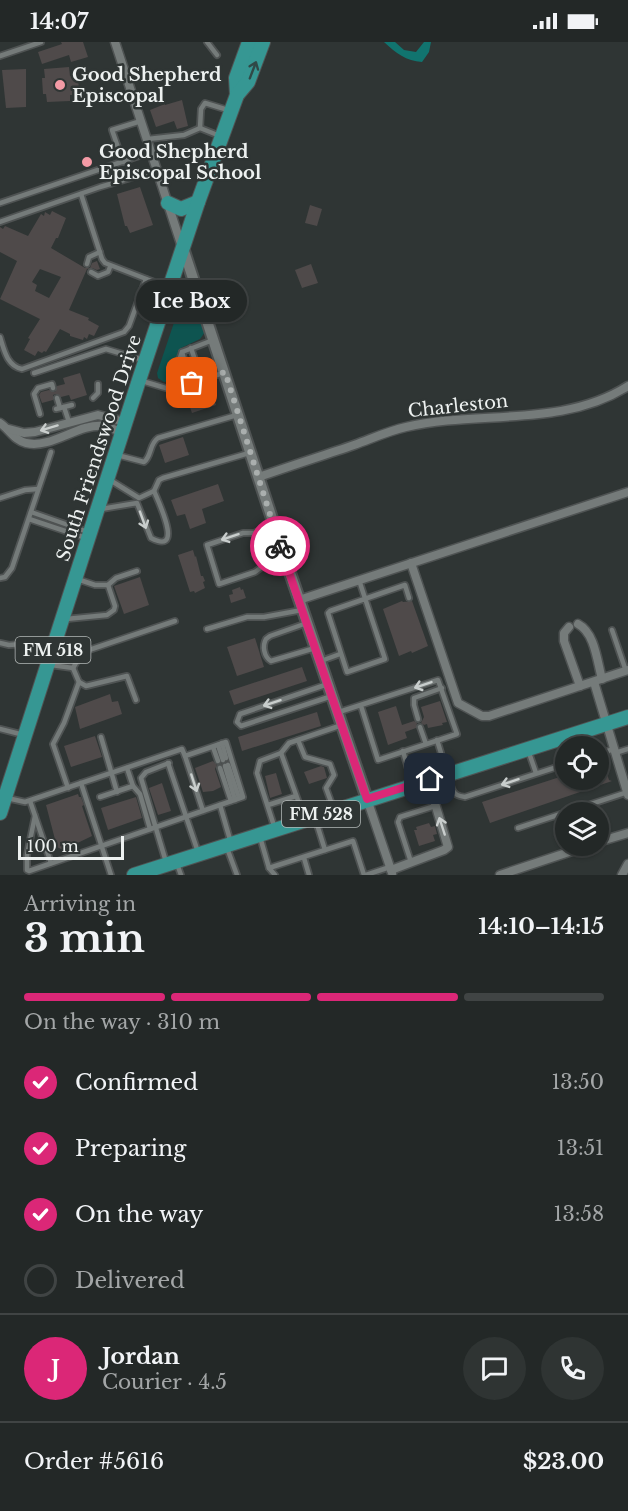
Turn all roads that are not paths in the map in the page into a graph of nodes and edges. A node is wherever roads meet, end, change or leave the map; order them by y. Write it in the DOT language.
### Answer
graph roads {
  1 [pos="41,42"];
  2 [pos="115,42"];
  3 [pos="207,42"];
  4 [pos="249,42"];
  5 [pos="263,42"];
  6 [pos="218,55"];
  7 [pos="0,56"];
  8 [pos="237,94"];
  9 [pos="231,111"];
  10 [pos="141,120"];
  11 [pos="200,128"];
  12 [pos="221,136"];
  13 [pos="148,140"];
  14 [pos="152,152"];
  15 [pos="123,162"];
  16 [pos="158,170"];
  17 [pos="81,194"];
  18 [pos="198,202"];
  19 [pos="0,203"];
  20 [pos="168,203"];
  21 [pos="0,222"];
  22 [pos="183,248"];
  23 [pos="100,252"];
  24 [pos="87,264"];
  25 [pos="110,267"];
  26 [pos="91,272"];
  27 [pos="146,279"];
  28 [pos="169,289"];
  29 [pos="197,293"];
  30 [pos="0,338"];
  31 [pos="214,339"];
  32 [pos="191,348"];
  33 [pos="182,352"];
  34 [pos="146,361"];
  35 [pos="196,363"];
  36 [pos="186,366"];
  37 [pos="225,372"];
  38 [pos="34,373"];
  39 [pos="139,380"];
  40 [pos="98,384"];
  41 [pos="628,386"];
  42 [pos="53,388"];
  43 [pos="169,389"];
  44 [pos="57,398"];
  45 [pos="93,398"];
  46 [pos="72,405"];
  47 [pos="60,408"];
  48 [pos="40,414"];
  49 [pos="239,415"];
  50 [pos="69,422"];
  51 [pos="0,423"];
  52 [pos="124,428"];
  53 [pos="9,429"];
  54 [pos="73,433"];
  55 [pos="51,452"];
  56 [pos="250,452"];
  57 [pos="115,455"];
  58 [pos="259,477"];
  59 [pos="107,478"];
  60 [pos="38,489"];
  61 [pos="154,491"];
  62 [pos="628,492"];
  63 [pos="0,498"];
  64 [pos="138,501"];
  65 [pos="97,510"];
  66 [pos="31,512"];
  67 [pos="29,519"];
  68 [pos="274,525"];
  69 [pos="254,533"];
  70 [pos="89,536"];
  71 [pos="411,562"];
  72 [pos="137,571"];
  73 [pos="0,579"];
  74 [pos="76,579"];
  75 [pos="359,580"];
  76 [pos="108,585"];
  77 [pos="409,598"];
  78 [pos="366,599"];
  79 [pos="301,605"];
  80 [pos="63,619"];
  81 [pos="175,621"];
  82 [pos="307,623"];
  83 [pos="207,629"];
  84 [pos="612,630"];
  85 [pos="0,643"];
  86 [pos="315,648"];
  87 [pos="53,649"];
  88 [pos="340,654"];
  89 [pos="320,662"];
  90 [pos="48,664"];
  91 [pos="73,669"];
  92 [pos="627,670"];
  93 [pos="598,680"];
  94 [pos="79,682"];
  95 [pos="328,684"];
  96 [pos="580,686"];
  97 [pos="442,688"];
  98 [pos="332,696"];
  99 [pos="136,700"];
  100 [pos="361,706"];
  101 [pos="338,713"];
  102 [pos="628,717"];
  103 [pos="418,719"];
  104 [pos="606,724"];
  105 [pos="342,725"];
  106 [pos="420,727"];
  107 [pos="0,729"];
  108 [pos="24,735"];
  109 [pos="101,737"];
  110 [pos="298,740"];
  111 [pos="437,740"];
  112 [pos="426,744"];
  113 [pos="218,745"];
  114 [pos="528,748"];
  115 [pos="628,749"];
  116 [pos="614,751"];
  117 [pos="403,752"];
  118 [pos="609,752"];
  119 [pos="281,753"];
  120 [pos="166,754"];
  121 [pos="185,756"];
  122 [pos="168,763"];
  123 [pos="555,767"];
  124 [pos="128,768"];
  125 [pos="112,773"];
  126 [pos="536,773"];
  127 [pos="447,774"];
  128 [pos="428,780"];
  129 [pos="81,783"];
  130 [pos="413,784"];
  131 [pos="133,786"];
  132 [pos="68,788"];
  133 [pos="117,792"];
  134 [pos="628,793"];
  135 [pos="297,796"];
  136 [pos="100,797"];
  137 [pos="367,799"];
  138 [pos="235,800"];
  139 [pos="30,801"];
  140 [pos="2,802"];
  141 [pos="220,805"];
  142 [pos="268,805"];
  143 [pos="435,806"];
  144 [pos="333,810"];
  145 [pos="202,811"];
  146 [pos="35,816"];
  147 [pos="186,816"];
  148 [pos="310,818"];
  149 [pos="153,828"];
  150 [pos="518,828"];
  151 [pos="275,829"];
  152 [pos="628,832"];
  153 [pos="259,834"];
  154 [pos="609,838"];
  155 [pos="229,844"];
  156 [pos="101,846"];
  157 [pos="325,850"];
  158 [pos="198,854"];
  159 [pos="557,856"];
  160 [pos="304,858"];
  161 [pos="411,862"];
  162 [pos="51,863"];
  163 [pos="172,863"];
  164 [pos="628,864"];
  165 [pos="269,868"];
  166 [pos="391,870"];
  167 [pos="139,874"];
  168 [pos="111,875"];
  169 [pos="181,875"];
  170 [pos="237,875"];
  171 [pos="275,875"];
  172 [pos="309,875"];
  173 [pos="365,875"];
  174 [pos="500,875"];
  175 [pos="622,875"];
  1 -- 7 [label="lane"];
  2 -- 10 [label="street"];
  3 -- 6 [label="lane"];
  4 -- 8 [label="main road, South Friendswood Drive / FM 518"];
  8 -- 5 [label="main road, South Friendswood Drive / FM 518, one-way"];
  8 -- 9 [label="main road, South Friendswood Drive / FM 518"];
  9 -- 11 [label="lane"];
  9 -- 12 [label="main road, South Friendswood Drive / FM 518"];
  10 -- 13 [label="street"];
  10 -- 15 [label="lane"];
  11 -- 12 [label="lane"];
  11 -- 13 [label="lane"];
  12 -- 18 [label="main road, South Friendswood Drive / FM 518"];
  13 -- 14 [label="street"];
  14 -- 15 [label="lane"];
  14 -- 16 [label="street"];
  15 -- 19 [label="lane"];
  16 -- 17 [label="lane"];
  16 -- 20 [label="street"];
  17 -- 21 [label="lane"];
  17 -- 23 [label="lane"];
  18 -- 20 [label="main road"];
  18 -- 22 [label="main road, South Friendswood Drive / FM 518"];
  20 -- 22 [label="street"];
  22 -- 28 [label="main road, South Friendswood Drive / FM 518"];
  22 -- 29 [label="street"];
  23 -- 24 [label="lane"];
  23 -- 25 [label="lane"];
  25 -- 26 [label="lane"];
  25 -- 27 [label="lane"];
  27 -- 28 [label="lane"];
  27 -- 30 [label="lane"];
  28 -- 29 [label="main road"];
  28 -- 34 [label="main road, South Friendswood Drive / FM 518"];
  29 -- 31 [label="street"];
  31 -- 32 [label="lane"];
  31 -- 37 [label="street"];
  32 -- 33 [label="lane"];
  32 -- 35 [label="lane"];
  33 -- 36 [label="lane"];
  33 -- 43 [label="lane"];
  34 -- 38 [label="lane"];
  34 -- 39 [label="main road, South Friendswood Drive / FM 518"];
  37 -- 43 [label="lane"];
  37 -- 49 [label="street"];
  39 -- 43 [label="lane"];
  39 -- 52 [label="main road, South Friendswood Drive / FM 518"];
  40 -- 45 [label="lane"];
  41 -- 58 [label="street, Charleston"];
  42 -- 48 [label="lane"];
  44 -- 47 [label="lane"];
  46 -- 47 [label="lane"];
  47 -- 50 [label="lane"];
  49 -- 56 [label="street"];
  49 -- 57 [label="lane"];
  50 -- 52 [label="street"];
  50 -- 53 [label="street, one-way"];
  50 -- 54 [label="street"];
  51 -- 53 [label="street"];
  52 -- 54 [label="street"];
  52 -- 57 [label="main road, South Friendswood Drive / FM 518"];
  53 -- 54 [label="street"];
  55 -- 60 [label="lane"];
  56 -- 58 [label="street"];
  56 -- 61 [label="lane"];
  57 -- 59 [label="main road, South Friendswood Drive / FM 518"];
  58 -- 68 [label="street"];
  59 -- 64 [label="lane"];
  59 -- 65 [label="main road, South Friendswood Drive / FM 518"];
  60 -- 63 [label="lane"];
  60 -- 66 [label="lane"];
  61 -- 64 [label="lane"];
  64 -- 61 [label="lane, one-way"];
  62 -- 71 [label="street"];
  64 -- 65 [label="lane"];
  65 -- 70 [label="main road, South Friendswood Drive / FM 518"];
  66 -- 67 [label="lane"];
  66 -- 70 [label="lane"];
  67 -- 70 [label="lane"];
  67 -- 73 [label="lane"];
  68 -- 69 [label="lane"];
  68 -- 79 [label="street"];
  69 -- 69 [label="lane, one-way"];
  70 -- 74 [label="main road, South Friendswood Drive / FM 518"];
  71 -- 75 [label="street"];
  71 -- 96 [label="street"];
  72 -- 76 [label="lane"];
  74 -- 76 [label="lane"];
  74 -- 80 [label="main road, South Friendswood Drive / FM 518"];
  75 -- 78 [label="lane"];
  75 -- 79 [label="street"];
  76 -- 80 [label="lane"];
  77 -- 78 [label="lane"];
  78 -- 88 [label="lane"];
  78 -- 88 [label="lane"];
  79 -- 82 [label="street"];
  79 -- 83 [label="lane"];
  80 -- 87 [label="main road, South Friendswood Drive / FM 518"];
  81 -- 91 [label="lane"];
  82 -- 86 [label="street"];
  82 -- 86 [label="lane"];
  84 -- 92 [label="lane"];
  85 -- 87 [label="lane"];
  86 -- 89 [label="street"];
  87 -- 90 [label="main road, South Friendswood Drive / FM 518"];
  88 -- 89 [label="lane"];
  89 -- 95 [label="street"];
  90 -- 91 [label="lane"];
  90 -- 108 [label="main road, South Friendswood Drive / FM 518"];
  91 -- 94 [label="lane"];
  92 -- 93 [label="street"];
  93 -- 96 [label="street"];
  93 -- 96 [label="street"];
  93 -- 104 [label="street"];
  94 -- 99 [label="lane"];
  94 -- 132 [label="lane"];
  95 -- 98 [label="street"];
  95 -- 98 [label="lane, one-way"];
  97 -- 100 [label="lane, one-way"];
  97 -- 103 [label="lane"];
  97 -- 111 [label="lane"];
  98 -- 101 [label="street"];
  100 -- 101 [label="lane"];
  100 -- 117 [label="lane"];
  101 -- 105 [label="street"];
  102 -- 104 [label="main road, FM 528"];
  104 -- 114 [label="main road, FM 528"];
  104 -- 116 [label="street"];
  105 -- 110 [label="lane"];
  105 -- 137 [label="street"];
  106 -- 112 [label="lane"];
  107 -- 108 [label="lane"];
  108 -- 140 [label="main road, South Friendswood Drive / FM 518"];
  109 -- 125 [label="lane"];
  110 -- 119 [label="lane"];
  110 -- 144 [label="lane"];
  111 -- 112 [label="lane"];
  111 -- 127 [label="lane"];
  112 -- 117 [label="lane"];
  113 -- 113 [label="lane"];
  113 -- 121 [label="lane"];
  113 -- 138 [label="lane"];
  114 -- 126 [label="lane"];
  114 -- 127 [label="main road, FM 528"];
  115 -- 116 [label="lane"];
  116 -- 118 [label="lane"];
  116 -- 134 [label="street"];
  117 -- 130 [label="lane"];
  119 -- 135 [label="lane"];
  119 -- 142 [label="lane"];
  120 -- 121 [label="lane"];
  120 -- 122 [label="lane"];
  120 -- 124 [label="lane"];
  121 -- 145 [label="lane, one-way"];
  122 -- 147 [label="lane"];
  122 -- 149 [label="lane"];
  123 -- 126 [label="lane"];
  124 -- 125 [label="lane"];
  124 -- 131 [label="lane"];
  125 -- 129 [label="lane"];
  125 -- 133 [label="lane"];
  126 -- 127 [label="lane, one-way"];
  127 -- 128 [label="main road, FM 528"];
  128 -- 130 [label="main road, FM 528"];
  128 -- 143 [label="street"];
  129 -- 132 [label="lane"];
  129 -- 156 [label="lane"];
  130 -- 137 [label="main road, FM 528"];
  131 -- 133 [label="lane"];
  131 -- 149 [label="lane"];
  132 -- 139 [label="lane"];
  133 -- 136 [label="lane"];
  134 -- 150 [label="lane"];
  135 -- 142 [label="lane"];
  135 -- 148 [label="lane"];
  137 -- 144 [label="main road, FM 528"];
  137 -- 166 [label="street"];
  138 -- 138 [label="lane"];
  138 -- 141 [label="lane"];
  139 -- 140 [label="lane"];
  139 -- 146 [label="lane"];
  141 -- 145 [label="lane"];
  141 -- 155 [label="lane"];
  142 -- 151 [label="lane"];
  161 -- 143 [label="street, one-way"];
  143 -- 161 [label="lane"];
  144 -- 148 [label="main road, FM 528"];
  145 -- 147 [label="lane"];
  146 -- 162 [label="lane"];
  146 -- 162 [label="lane"];
  147 -- 149 [label="lane"];
  147 -- 158 [label="lane"];
  148 -- 151 [label="main road, FM 528"];
  148 -- 157 [label="lane"];
  149 -- 156 [label="lane"];
  149 -- 163 [label="lane"];
  151 -- 153 [label="main road, FM 528"];
  152 -- 154 [label="street"];
  153 -- 155 [label="main road, FM 528"];
  153 -- 165 [label="lane"];
  155 -- 158 [label="main road, FM 528"];
  155 -- 170 [label="lane"];
  156 -- 162 [label="lane"];
  156 -- 168 [label="lane"];
  157 -- 160 [label="lane"];
  157 -- 173 [label="lane"];
  158 -- 163 [label="main road, FM 528"];
  159 -- 174 [label="street"];
  160 -- 165 [label="lane"];
  160 -- 172 [label="lane"];
  161 -- 166 [label="street"];
  163 -- 167 [label="main road, FM 528"];
  163 -- 169 [label="lane"];
  164 -- 175 [label="street"];
  165 -- 171 [label="lane"];
  166 -- 173 [label="lane"];
}
